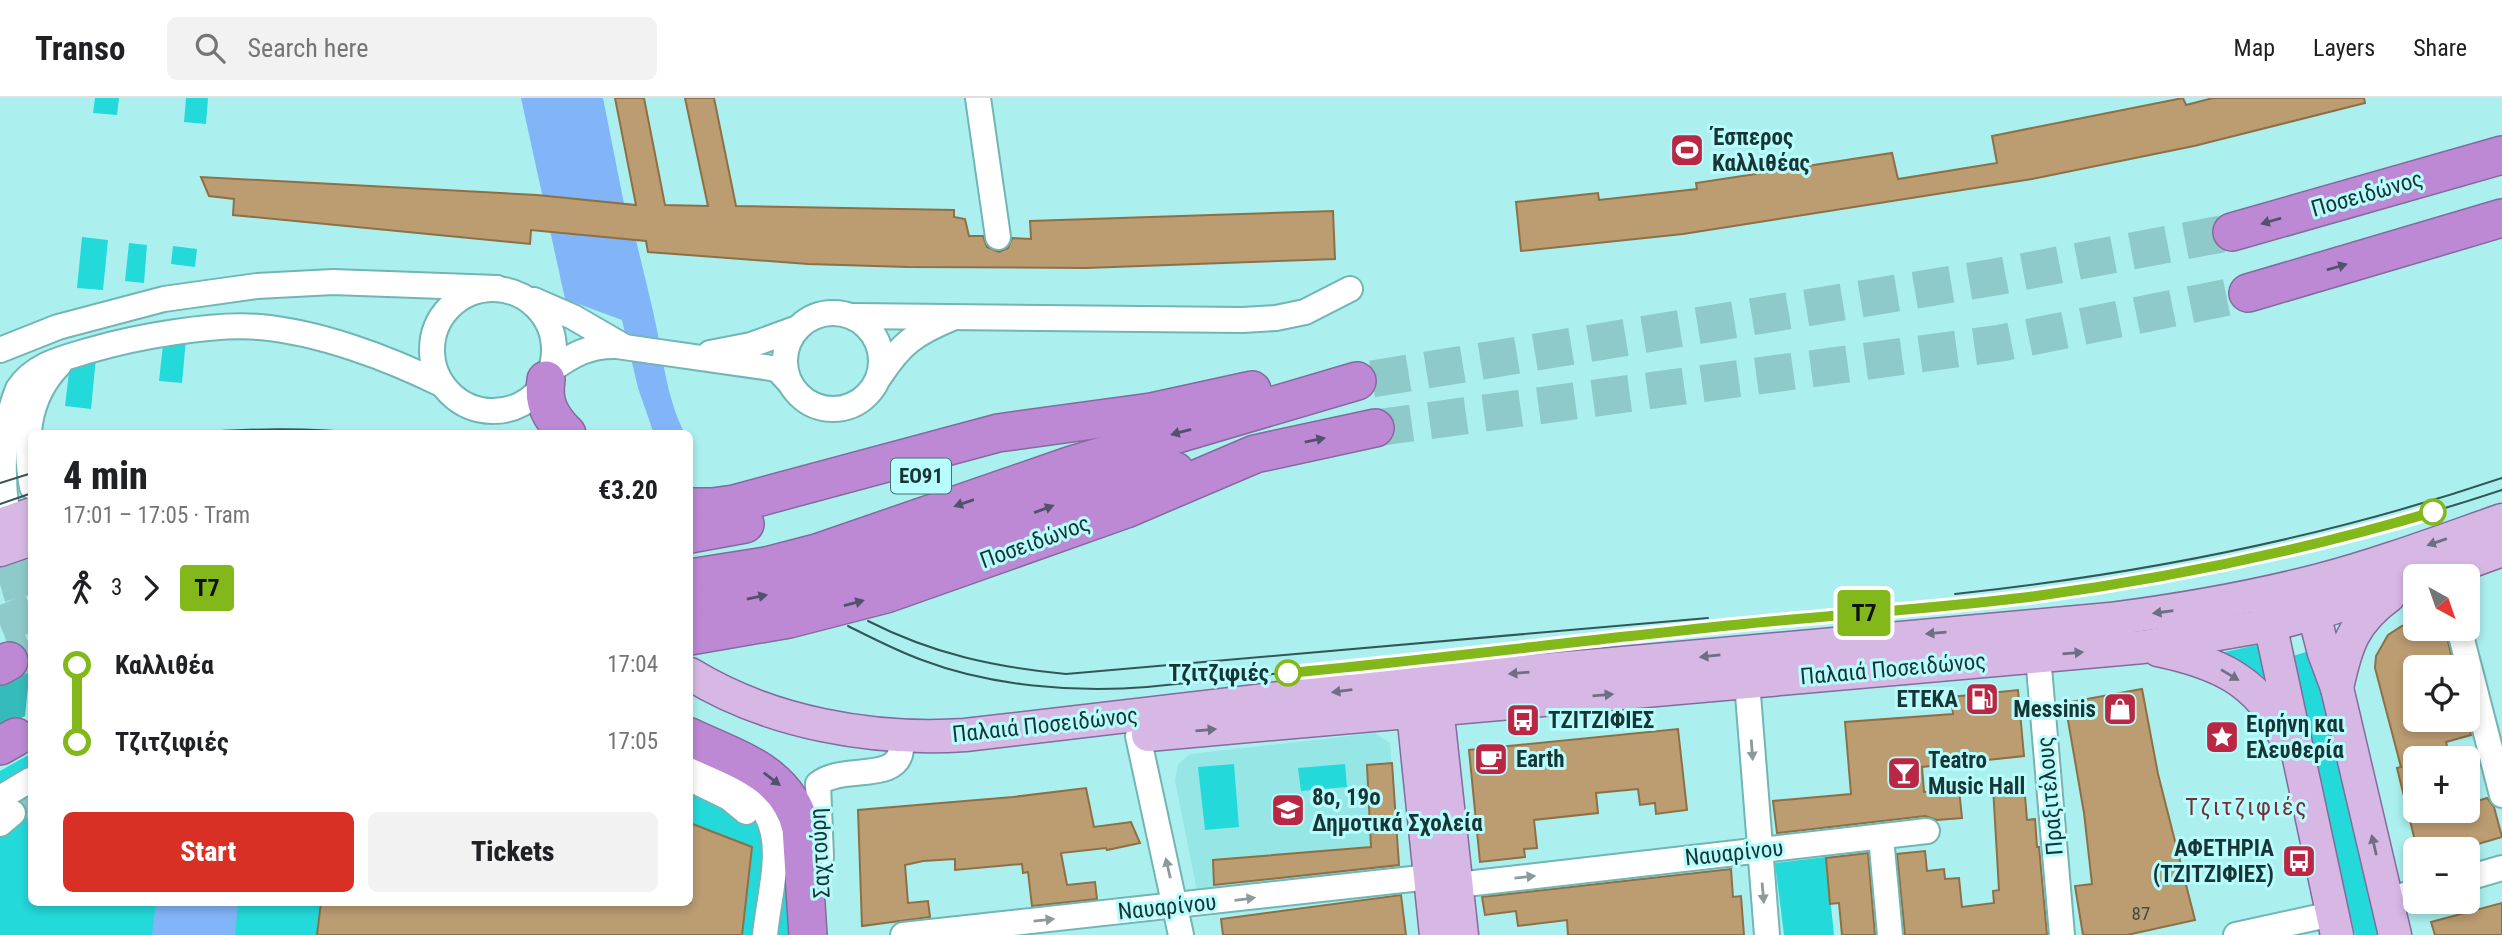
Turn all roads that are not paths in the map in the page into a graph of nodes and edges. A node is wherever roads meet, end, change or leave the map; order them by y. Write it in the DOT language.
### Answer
graph roads {
  1 [pos="978,98"];
  2 [pos="2502,155"];
  3 [pos="2502,218"];
  4 [pos="2232,232"];
  5 [pos="998,237"];
  6 [pos="397,284"];
  7 [pos="1350,289"];
  8 [pos="507,291"];
  9 [pos="2248,293"];
  10 [pos="853,316"];
  11 [pos="954,317"];
  12 [pos="795,329"];
  13 [pos="435,332"];
  14 [pos="626,348"];
  15 [pos="1,351"];
  16 [pos="692,357"];
  17 [pos="67,358"];
  18 [pos="394,361"];
  19 [pos="548,376"];
  20 [pos="878,379"];
  21 [pos="789,382"];
  22 [pos="441,384"];
  23 [pos="1151,412"];
  24 [pos="1375,428"];
  25 [pos="30,430"];
  26 [pos="564,430"];
  27 [pos="693,507"];
  28 [pos="2502,520"];
  29 [pos="14,533"];
  30 [pos="693,533"];
  31 [pos="2502,550"];
  32 [pos="2465,564"];
  33 [pos="693,578"];
  34 [pos="2403,582"];
  35 [pos="2403,591"];
  36 [pos="2263,594"];
  37 [pos="2310,598"];
  38 [pos="2270,625"];
  39 [pos="693,627"];
  40 [pos="1868,640"];
  41 [pos="2462,641"];
  42 [pos="2143,647"];
  43 [pos="2038,656"];
  44 [pos="1870,671"];
  45 [pos="693,676"];
  46 [pos="1638,678"];
  47 [pos="1747,682"];
  48 [pos="2337,688"];
  49 [pos="693,695"];
  50 [pos="1424,697"];
  51 [pos="1138,736"];
  52 [pos="693,738"];
  53 [pos="901,750"];
  54 [pos="693,761"];
  55 [pos="2299,765"];
  56 [pos="693,780"];
  57 [pos="28,782"];
  58 [pos="2502,795"];
  59 [pos="4,812"];
  60 [pos="1927,831"];
  61 [pos="1881,837"];
  62 [pos="1759,850"];
  63 [pos="2502,868"];
  64 [pos="2480,874"];
  65 [pos="1444,881"];
  66 [pos="2401,896"];
  67 [pos="1177,905"];
  68 [pos="2335,924"];
  69 [pos="751,935"];
  70 [pos="765,935"];
  71 [pos="808,935"];
  72 [pos="824,935"];
  73 [pos="904,935"];
  74 [pos="1181,935"];
  75 [pos="1436,935"];
  76 [pos="1462,935"];
  77 [pos="1767,935"];
  78 [pos="1890,935"];
  79 [pos="2062,935"];
  80 [pos="2236,935"];
  81 [pos="2395,935"];
  1 -- 5 [label="street"];
  2 -- 4 [label="highway, Ποσειδώνος, one-way"];
  9 -- 3 [label="highway, one-way"];
  6 -- 8 [label="street"];
  6 -- 13 [label="street"];
  6 -- 15 [label="street"];
  7 -- 11 [label="street"];
  8 -- 13 [label="street"];
  8 -- 14 [label="street"];
  8 -- 19 [label="street"];
  10 -- 11 [label="street"];
  10 -- 12 [label="street"];
  10 -- 20 [label="street"];
  11 -- 20 [label="street"];
  12 -- 16 [label="street"];
  12 -- 21 [label="street"];
  13 -- 18 [label="street"];
  13 -- 22 [label="street"];
  14 -- 16 [label="street"];
  14 -- 19 [label="street"];
  16 -- 21 [label="street"];
  17 -- 18 [label="street"];
  17 -- 25 [label="street"];
  17 -- 29 [label="street"];
  18 -- 22 [label="street"];
  19 -- 22 [label="street"];
  19 -- 26 [label="highway"];
  20 -- 21 [label="street"];
  23 -- 27 [label="highway"];
  23 -- 30 [label="highway, ΕΟ91"];
  23 -- 33 [label="highway, one-way"];
  39 -- 24 [label="highway, Ποσειδώνος, one-way"];
  28 -- 37 [label="main road, Παλαιά Ποσειδώνος, one-way"];
  31 -- 32 [label="main road"];
  34 -- 37 [label="main road, Παλαιά Ποσειδώνος"];
  35 -- 48 [label="main road"];
  36 -- 37 [label="main road, Παλαιά Ποσειδώνος"];
  36 -- 38 [label="main road"];
  36 -- 40 [label="main road, Παλαιά Ποσειδώνος, one-way"];
  37 -- 38 [label="main road, Παλαιά Ποσειδώνος"];
  37 -- 48 [label="main road"];
  38 -- 42 [label="main road, Παλαιά Ποσειδώνος"];
  38 -- 55 [label="main road"];
  40 -- 44 [label="main road"];
  40 -- 46 [label="main road, Παλαιά Ποσειδώνος, one-way"];
  41 -- 58 [label="street"];
  43 -- 42 [label="main road, Παλαιά Ποσειδώνος, one-way"];
  42 -- 55 [label="main road, one-way"];
  43 -- 44 [label="main road, Παλαιά Ποσειδώνος"];
  43 -- 79 [label="street, Πραξιτέλους"];
  44 -- 47 [label="main road, Παλαιά Ποσειδώνος"];
  50 -- 45 [label="main road, Παλαιά Ποσειδώνος, one-way"];
  46 -- 47 [label="main road, Παλαιά Ποσειδώνος"];
  46 -- 50 [label="main road"];
  47 -- 62 [label="street, one-way"];
  66 -- 48 [label="main road, one-way"];
  49 -- 53 [label="main road, Παλαιά Ποσειδώνος"];
  51 -- 50 [label="main road, one-way"];
  50 -- 65 [label="main road"];
  51 -- 53 [label="main road, Παλαιά Ποσειδώνος"];
  67 -- 51 [label="street, one-way"];
  52 -- 71 [label="highway, one-way"];
  53 -- 72 [label="street, Σαχτούρη"];
  54 -- 70 [label="street"];
  55 -- 68 [label="main road"];
  56 -- 69 [label="street"];
  57 -- 59 [label="street"];
  60 -- 61 [label="street, Ναυαρίνου"];
  61 -- 62 [label="street, Ναυαρίνου"];
  61 -- 78 [label="street"];
  65 -- 62 [label="street, Ναυαρίνου, one-way"];
  62 -- 77 [label="street, one-way"];
  63 -- 64 [label="street"];
  67 -- 65 [label="street, Ναυαρίνου, one-way"];
  65 -- 75 [label="main road"];
  65 -- 76 [label="main road"];
  66 -- 81 [label="main road"];
  73 -- 67 [label="street, Ναυαρίνου, one-way"];
  67 -- 74 [label="street"];
  68 -- 80 [label="street"];
}
